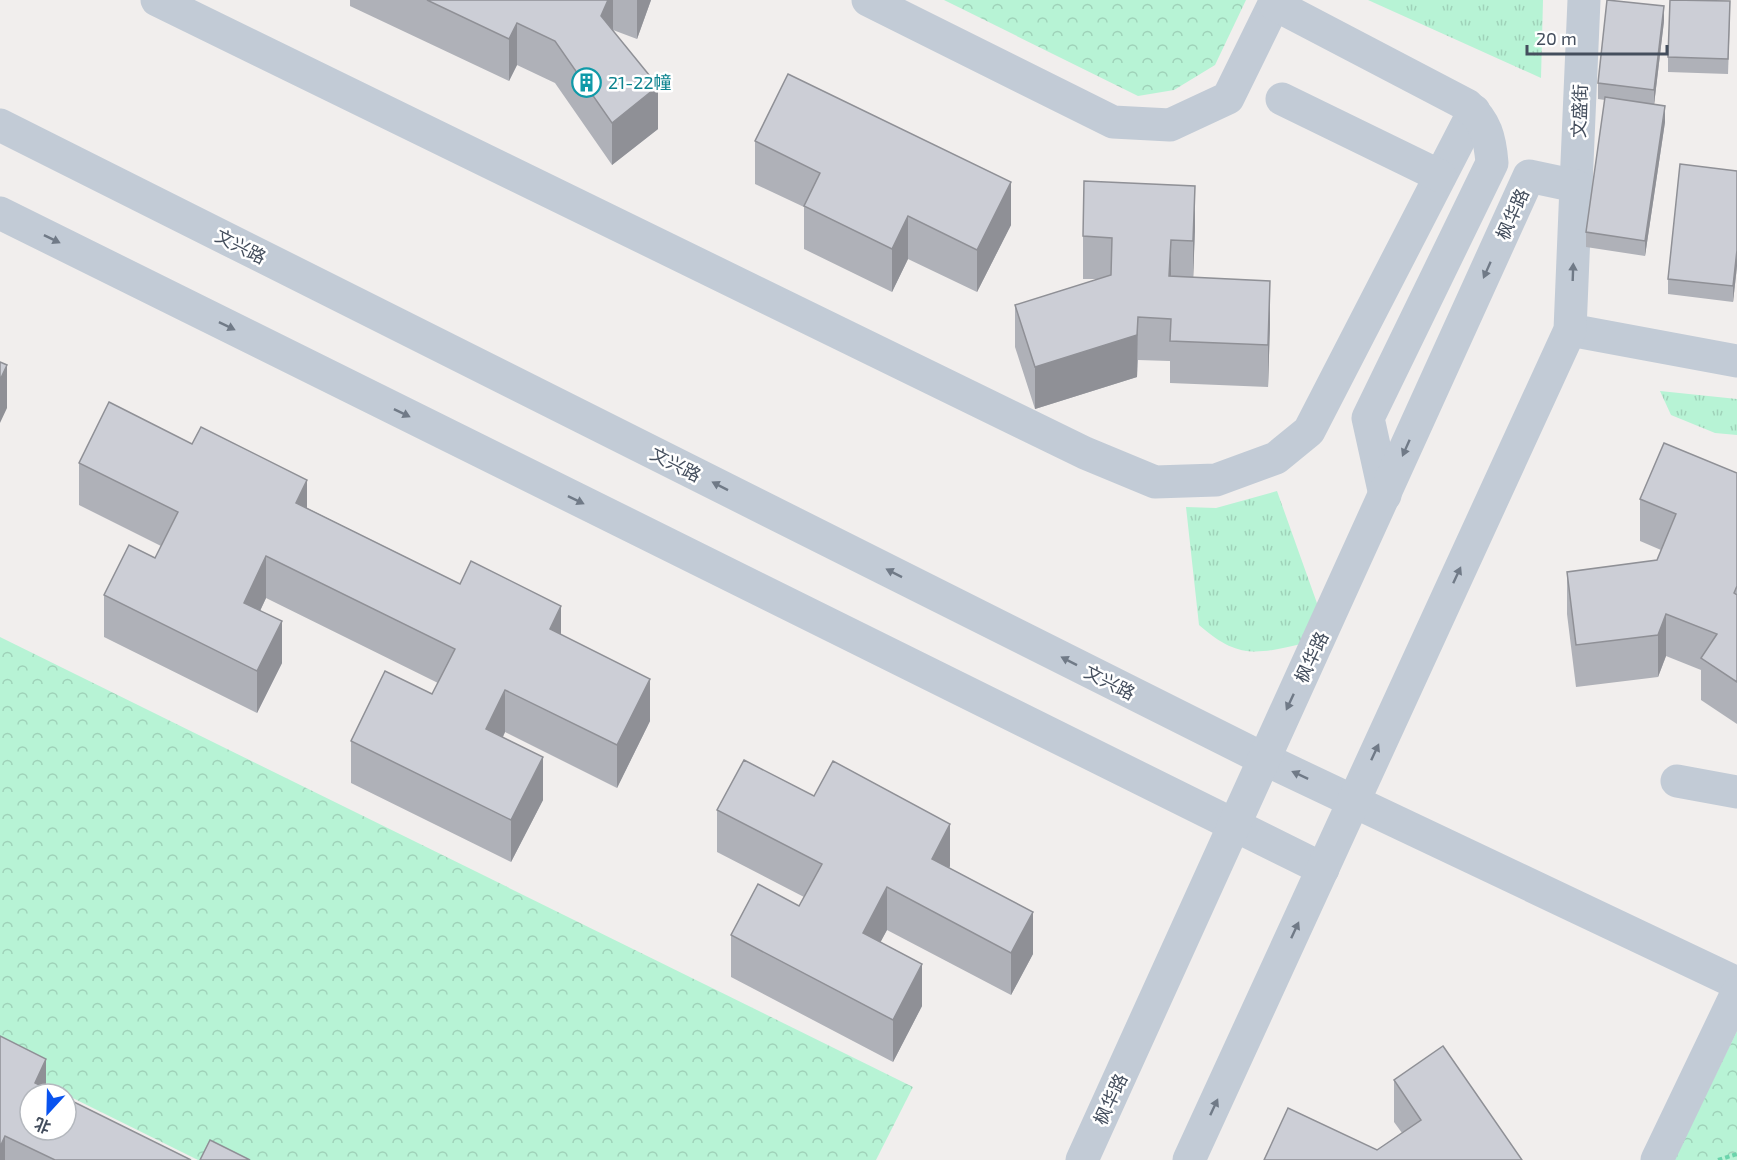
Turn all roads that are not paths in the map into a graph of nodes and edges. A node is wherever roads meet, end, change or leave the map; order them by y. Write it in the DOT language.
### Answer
graph roads {
  1 [pos="157,0"];
  2 [pos="868,0"];
  3 [pos="1584,0"];
  4 [pos="1275,2"];
  5 [pos="1282,99"];
  6 [pos="1474,111"];
  7 [pos="0,126"];
  8 [pos="1440,176"];
  9 [pos="1576,186"];
  10 [pos="0,213"];
  11 [pos="1570,330"];
  12 [pos="1737,361"];
  13 [pos="1385,495"];
  14 [pos="1264,759"];
  15 [pos="1677,782"];
  16 [pos="1737,792"];
  17 [pos="1353,800"];
  18 [pos="1234,826"];
  19 [pos="1323,869"];
  20 [pos="1737,983"];
  21 [pos="1737,993"];
  22 [pos="1082,1160"];
  23 [pos="1189,1160"];
  24 [pos="1657,1160"];
  1 -- 8 [label="street"];
  2 -- 4 [label="street"];
  3 -- 9 [label="street, 文盛街"];
  4 -- 6 [label="street"];
  5 -- 8 [label="street"];
  6 -- 8 [label="street"];
  6 -- 13 [label="street"];
  14 -- 7 [label="street, 文兴路, one-way"];
  11 -- 9 [label="street, one-way"];
  9 -- 13 [label="street, 枫华路, one-way"];
  10 -- 18 [label="street, one-way"];
  11 -- 12 [label="street"];
  17 -- 11 [label="street, one-way"];
  13 -- 14 [label="street, 枫华路, one-way"];
  17 -- 14 [label="street, 文兴路, one-way"];
  14 -- 18 [label="street, 枫华路"];
  15 -- 16 [label="street"];
  17 -- 19 [label="street"];
  17 -- 20 [label="street, 文兴路"];
  18 -- 19 [label="street"];
  18 -- 22 [label="street, 枫华路"];
  23 -- 19 [label="street, one-way"];
  21 -- 24 [label="street"];
}
